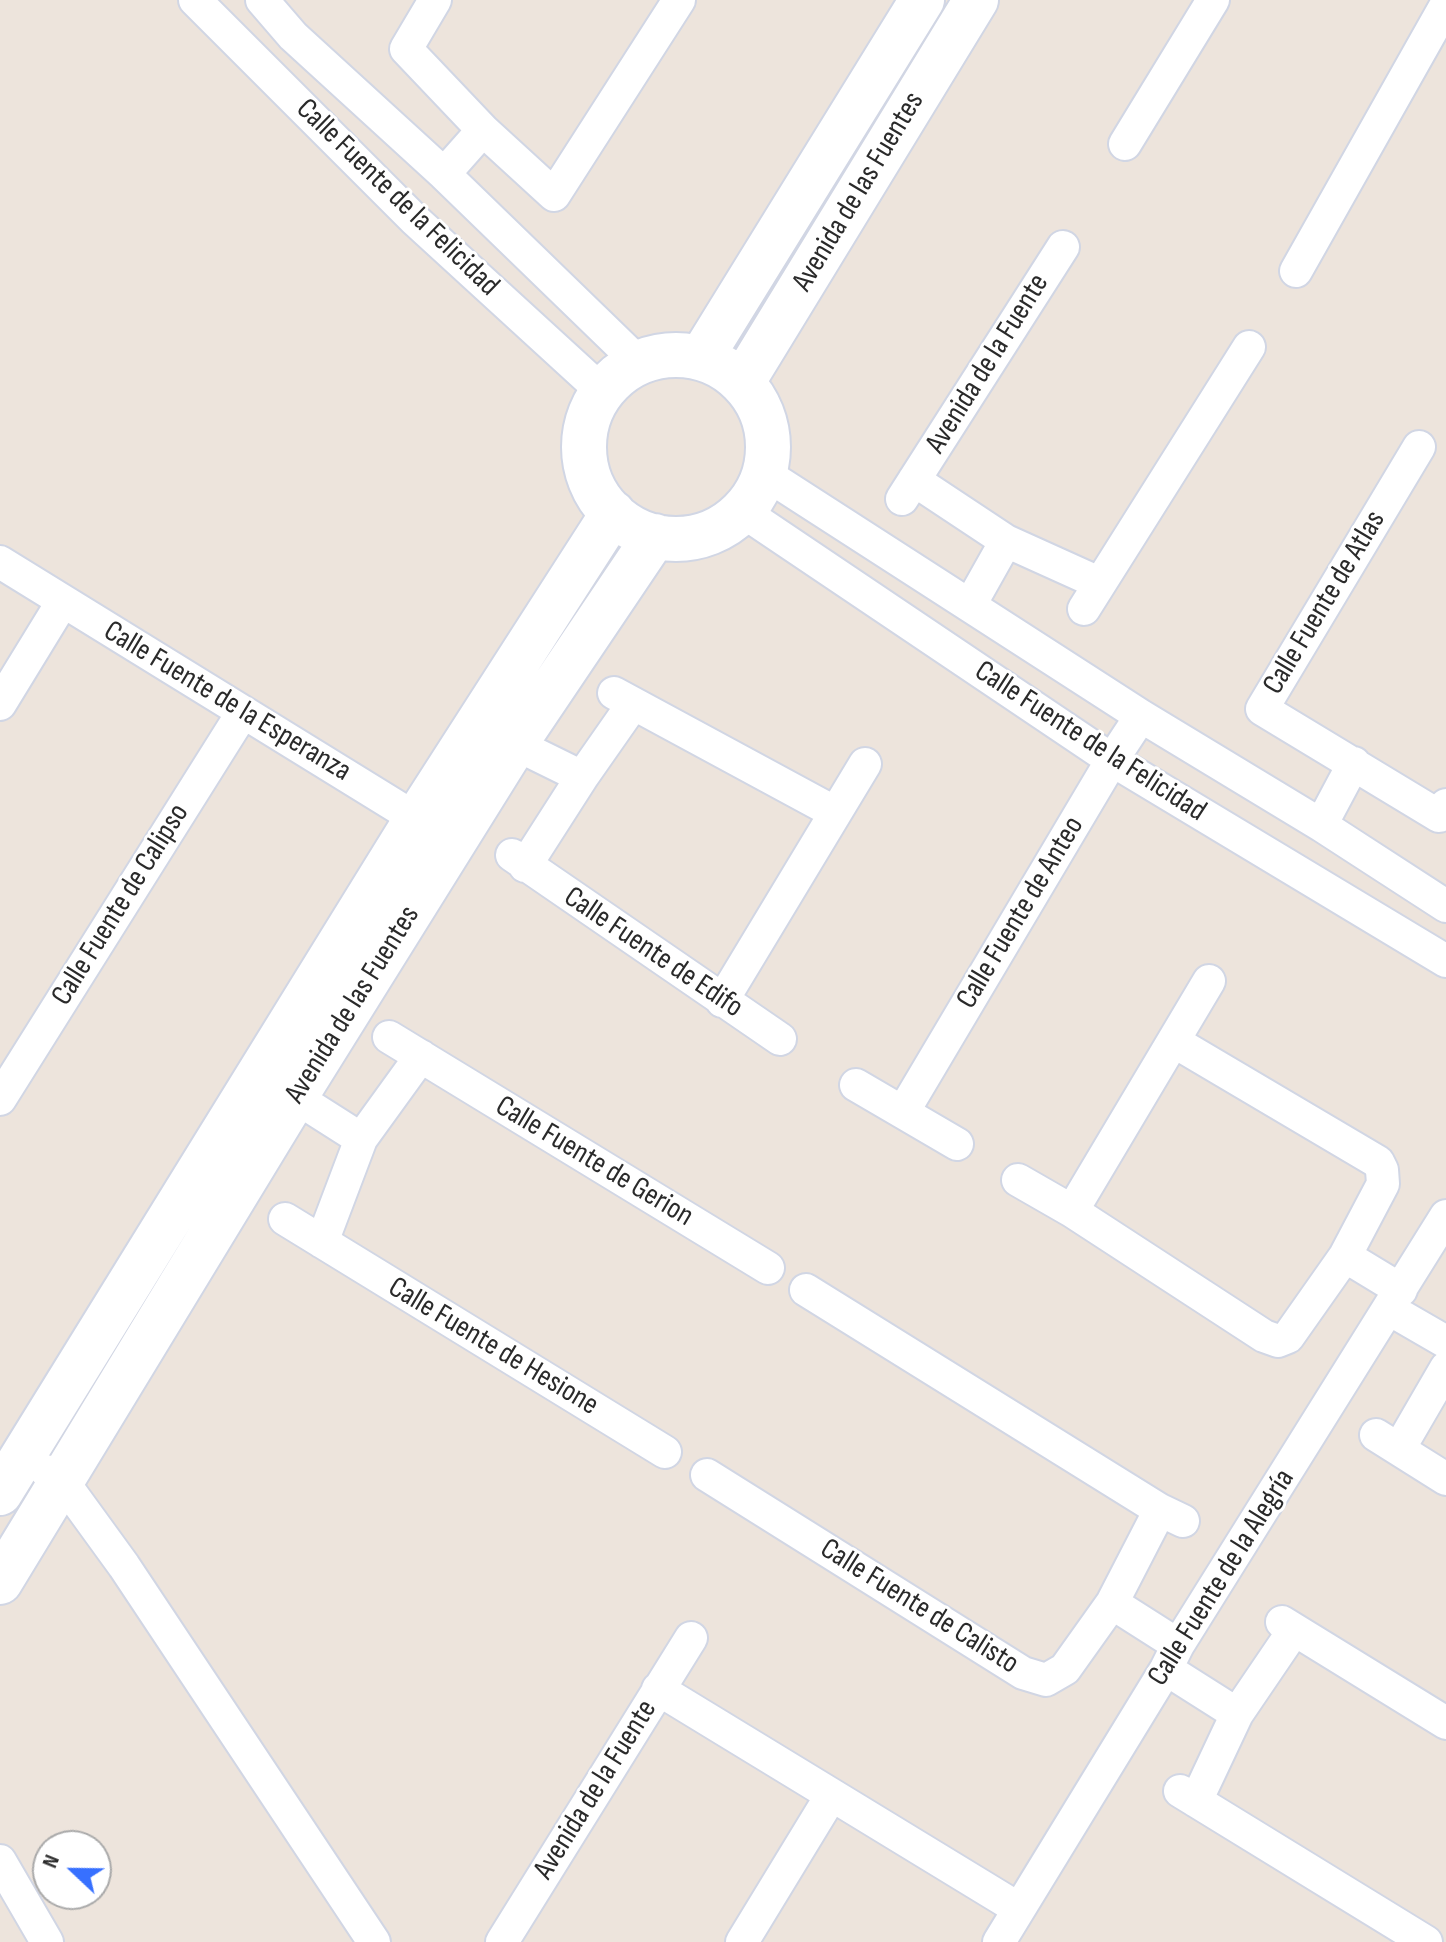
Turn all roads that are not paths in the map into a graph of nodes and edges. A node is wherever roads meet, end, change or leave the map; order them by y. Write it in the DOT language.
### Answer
graph roads {
  1 [pos="195,0"];
  2 [pos="262,0"];
  3 [pos="435,0"];
  4 [pos="922,0"];
  5 [pos="976,0"];
  6 [pos="1213,0"];
  7 [pos="1435,0"];
  8 [pos="676,5"];
  9 [pos="1446,6"];
  10 [pos="293,36"];
  11 [pos="265,68"];
  12 [pos="483,130"];
  13 [pos="1125,144"];
  14 [pos="444,174"];
  15 [pos="1063,247"];
  16 [pos="1296,271"];
  17 [pos="1249,347"];
  18 [pos="701,358"];
  19 [pos="639,363"];
  20 [pos="742,383"];
  21 [pos="603,392"];
  22 [pos="1419,447"];
  23 [pos="764,473"];
  24 [pos="742,511"];
  25 [pos="613,513"];
  26 [pos="655,536"];
  27 [pos="1006,541"];
  28 [pos="0,562"];
  29 [pos="63,601"];
  30 [pos="970,605"];
  31 [pos="0,704"];
  32 [pos="243,712"];
  33 [pos="1141,716"];
  34 [pos="515,744"];
  35 [pos="1112,760"];
  36 [pos="1354,763"];
  37 [pos="865,764"];
  38 [pos="582,777"];
  39 [pos="1446,805"];
  40 [pos="834,812"];
  41 [pos="417,818"];
  42 [pos="1321,825"];
  43 [pos="454,842"];
  44 [pos="1446,906"];
  45 [pos="1446,961"];
  46 [pos="1209,981"];
  47 [pos="722,1001"];
  48 [pos="389,1037"];
  49 [pos="780,1039"];
  50 [pos="1175,1042"];
  51 [pos="421,1056"];
  52 [pos="856,1085"];
  53 [pos="295,1097"];
  54 [pos="0,1099"];
  55 [pos="903,1112"];
  56 [pos="361,1139"];
  57 [pos="957,1144"];
  58 [pos="1018,1180"];
  59 [pos="1072,1211"];
  60 [pos="1446,1216"];
  61 [pos="285,1219"];
  62 [pos="322,1242"];
  63 [pos="1345,1256"];
  64 [pos="768,1268"];
  65 [pos="806,1290"];
  66 [pos="1395,1299"];
  67 [pos="1446,1342"];
  68 [pos="1446,1368"];
  69 [pos="665,1452"];
  70 [pos="24,1456"];
  71 [pos="707,1475"];
  72 [pos="1446,1479"];
  73 [pos="63,1482"];
  74 [pos="0,1493"];
  75 [pos="0,1582"];
  76 [pos="1112,1603"];
  77 [pos="691,1638"];
  78 [pos="1172,1657"];
  79 [pos="658,1689"];
  80 [pos="1237,1714"];
  81 [pos="1446,1723"];
  82 [pos="831,1796"];
  83 [pos="0,1861"];
  84 [pos="1019,1909"];
  85 [pos="47,1942"];
  86 [pos="374,1942"];
  87 [pos="502,1942"];
  88 [pos="742,1942"];
  89 [pos="999,1942"];
  90 [pos="1426,1942"];
  1 -- 11 [label="street, Calle Fuente de la Felicidad"];
  2 -- 10 [label="street, Calle Fuente de la Felicidad"];
  3 -- 12 [label="street"];
  4 -- 18 [label="street, Avenida de las Fuentes"];
  5 -- 20 [label="street, Avenida de las Fuentes"];
  6 -- 13 [label="street"];
  7 -- 9 [label="street"];
  8 -- 12 [label="street"];
  9 -- 16 [label="street"];
  10 -- 11 [label="street"];
  10 -- 14 [label="street, Calle Fuente de la Felicidad"];
  11 -- 21 [label="street, Calle Fuente de la Felicidad"];
  12 -- 14 [label="street"];
  14 -- 19 [label="street, Calle Fuente de la Felicidad"];
  15 -- 27 [label="street, Avenida de la Fuente"];
  17 -- 27 [label="street, Avenida de la Fuente"];
  18 -- 19 [label="street"];
  18 -- 20 [label="street"];
  19 -- 21 [label="street"];
  20 -- 23 [label="street"];
  21 -- 25 [label="street"];
  22 -- 36 [label="street, Calle Fuente de Atlas"];
  23 -- 24 [label="street"];
  23 -- 30 [label="street, Calle Fuente de la Felicidad"];
  24 -- 26 [label="street"];
  24 -- 35 [label="street, Calle Fuente de la Felicidad"];
  25 -- 26 [label="street"];
  25 -- 41 [label="street, Avenida de las Fuentes"];
  26 -- 34 [label="street, Avenida de las Fuentes"];
  27 -- 30 [label="street"];
  28 -- 29 [label="street, Calle Fuente de la Esperanza"];
  29 -- 31 [label="street"];
  29 -- 32 [label="street, Calle Fuente de la Esperanza"];
  30 -- 33 [label="street, Calle Fuente de la Felicidad"];
  32 -- 41 [label="street, Calle Fuente de la Esperanza"];
  32 -- 54 [label="street, Calle Fuente de Calipso"];
  33 -- 35 [label="street, Calle Fuente de Anteo"];
  33 -- 42 [label="street, Calle Fuente de la Felicidad"];
  34 -- 38 [label="street"];
  34 -- 43 [label="street, Avenida de las Fuentes"];
  35 -- 45 [label="street, Calle Fuente de la Felicidad"];
  35 -- 55 [label="street, Calle Fuente de Anteo"];
  36 -- 39 [label="street"];
  36 -- 42 [label="street"];
  37 -- 40 [label="street"];
  38 -- 40 [label="street, Calle Fuente de Edifo"];
  38 -- 47 [label="street, Calle Fuente de Edifo"];
  40 -- 47 [label="street"];
  41 -- 43 [label="street, Calle Fuente de la Esperanza"];
  41 -- 70 [label="street, Avenida de las Fuentes"];
  42 -- 44 [label="street, Calle Fuente de la Felicidad"];
  43 -- 53 [label="street, Avenida de las Fuentes"];
  46 -- 50 [label="street"];
  47 -- 49 [label="street, Calle Fuente de Edifo"];
  48 -- 51 [label="street, Calle Fuente de Gerion"];
  50 -- 59 [label="street"];
  50 -- 63 [label="street"];
  51 -- 56 [label="street"];
  51 -- 64 [label="street, Calle Fuente de Gerion"];
  52 -- 55 [label="street"];
  53 -- 56 [label="street"];
  53 -- 73 [label="street, Avenida de las Fuentes"];
  55 -- 57 [label="street"];
  56 -- 62 [label="street"];
  58 -- 59 [label="street"];
  59 -- 63 [label="street"];
  60 -- 66 [label="street, Calle Fuente de la Alegría"];
  61 -- 62 [label="street, Calle Fuente de Hesione"];
  62 -- 69 [label="street, Calle Fuente de Hesione"];
  63 -- 66 [label="street"];
  65 -- 76 [label="street, Calle Fuente de Calisto"];
  66 -- 67 [label="street"];
  66 -- 78 [label="street, Calle Fuente de la Alegría"];
  68 -- 72 [label="street"];
  70 -- 73 [label="street"];
  70 -- 74 [label="street, Avenida de las Fuentes"];
  71 -- 76 [label="street, Calle Fuente de Calisto"];
  73 -- 75 [label="street, Avenida de las Fuentes"];
  73 -- 86 [label="street"];
  76 -- 78 [label="street"];
  77 -- 79 [label="street, Avenida de la Fuente"];
  78 -- 80 [label="street"];
  78 -- 84 [label="street, Calle Fuente de la Alegría"];
  79 -- 82 [label="street"];
  79 -- 87 [label="street, Avenida de la Fuente"];
  80 -- 81 [label="street"];
  80 -- 90 [label="street"];
  82 -- 84 [label="street"];
  82 -- 88 [label="street"];
  83 -- 85 [label="street"];
  84 -- 89 [label="street, Calle Fuente de la Alegría"];
}
